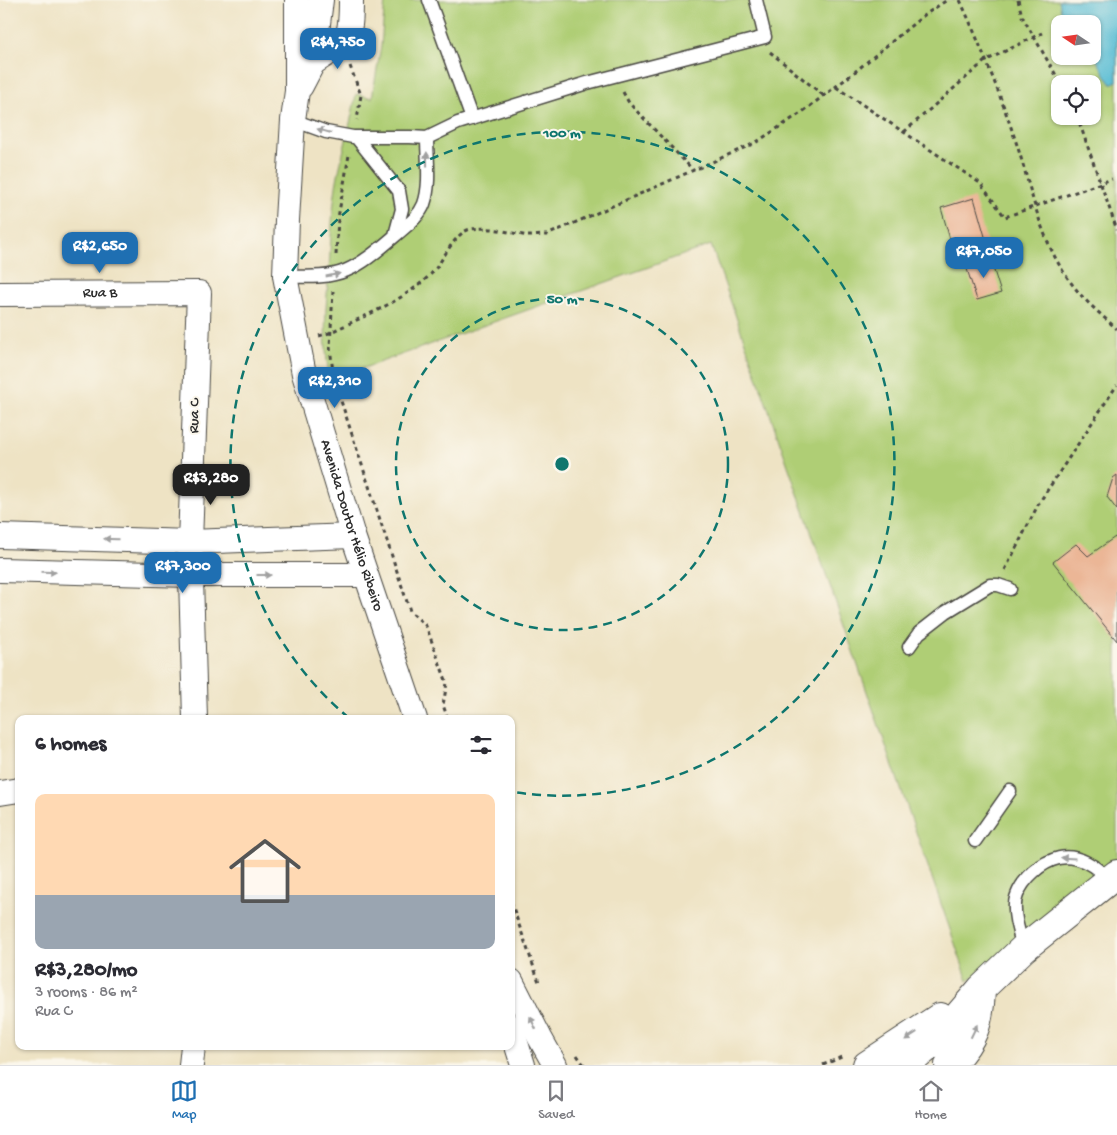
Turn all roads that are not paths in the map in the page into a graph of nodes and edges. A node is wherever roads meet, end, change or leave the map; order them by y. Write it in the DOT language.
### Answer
graph roads {
  1 [pos="297,0"];
  2 [pos="321,0"];
  3 [pos="351,0"];
  4 [pos="429,0"];
  5 [pos="756,0"];
  6 [pos="313,62"];
  7 [pos="297,92"];
  8 [pos="472,119"];
  9 [pos="293,120"];
  10 [pos="354,137"];
  11 [pos="427,138"];
  12 [pos="395,236"];
  13 [pos="285,276"];
  14 [pos="0,294"];
  15 [pos="199,294"];
  16 [pos="0,536"];
  17 [pos="352,536"];
  18 [pos="190,542"];
  19 [pos="0,570"];
  20 [pos="192,575"];
  21 [pos="366,575"];
  22 [pos="1010,589"];
  23 [pos="909,647"];
  24 [pos="195,715"];
  25 [pos="412,715"];
  26 [pos="15,791"];
  27 [pos="1010,791"];
  28 [pos="0,793"];
  29 [pos="975,841"];
  30 [pos="1113,877"];
  31 [pos="1024,948"];
  32 [pos="515,989"];
  33 [pos="981,989"];
  34 [pos="515,1041"];
  35 [pos="193,1050"];
  36 [pos="191,1065"];
  37 [pos="522,1065"];
  38 [pos="555,1065"];
  39 [pos="867,1065"];
  40 [pos="906,1065"];
  41 [pos="949,1065"];
  1 -- 7 [label="street, Avenida Doutor Hélio Ribeiro"];
  2 -- 6 [label="street, Avenida Doutor Hélio Ribeiro"];
  3 -- 6 [label="street"];
  4 -- 8 [label="lane"];
  5 -- 8 [label="lane"];
  6 -- 7 [label="street, Avenida Doutor Hélio Ribeiro"];
  7 -- 9 [label="street, Avenida Doutor Hélio Ribeiro"];
  8 -- 11 [label="lane"];
  10 -- 9 [label="lane, one-way"];
  9 -- 13 [label="street, Avenida Doutor Hélio Ribeiro"];
  10 -- 11 [label="lane"];
  10 -- 12 [label="lane"];
  12 -- 11 [label="lane, one-way"];
  13 -- 12 [label="lane, one-way"];
  13 -- 17 [label="street, Avenida Doutor Hélio Ribeiro"];
  14 -- 15 [label="street, Rua B"];
  15 -- 18 [label="street, Rua C"];
  18 -- 16 [label="street, one-way"];
  17 -- 18 [label="street"];
  17 -- 21 [label="street, Avenida Doutor Hélio Ribeiro"];
  18 -- 20 [label="street, Rua C"];
  19 -- 20 [label="street, one-way"];
  20 -- 21 [label="street, one-way"];
  20 -- 24 [label="street, Rua C"];
  21 -- 25 [label="street, Avenida Doutor Hélio Ribeiro"];
  22 -- 23 [label="lane"];
  26 -- 28 [label="street"];
  27 -- 29 [label="lane"];
  30 -- 31 [label="main road"];
  30 -- 31 [label="lane, one-way"];
  31 -- 33 [label="main road"];
  38 -- 32 [label="street, one-way"];
  33 -- 39 [label="main road, one-way"];
  33 -- 40 [label="main road"];
  41 -- 33 [label="main road, one-way"];
  34 -- 37 [label="street"];
  35 -- 36 [label="street"];
}
